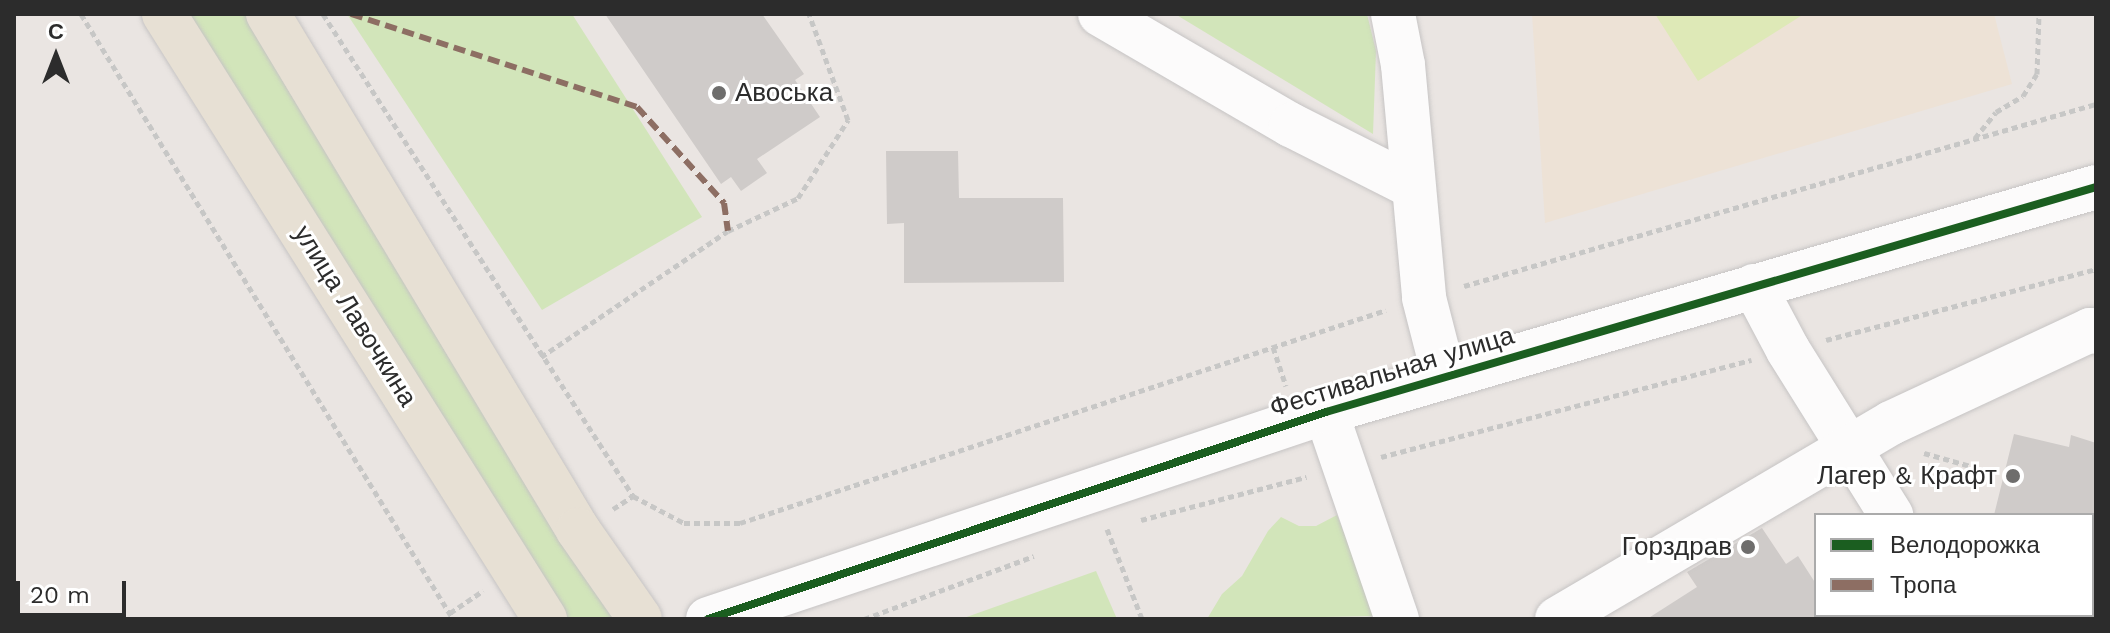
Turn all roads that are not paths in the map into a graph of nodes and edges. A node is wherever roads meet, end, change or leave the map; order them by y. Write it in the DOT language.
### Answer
graph roads {
  1 [pos="164,14"];
  2 [pos="268,14"];
  3 [pos="1100,14"];
  4 [pos="1393,14"];
  5 [pos="1412,186"];
  6 [pos="2096,187"];
  7 [pos="1754,286"];
  8 [pos="2096,332"];
  9 [pos="1444,376"];
  10 [pos="1326,412"];
  11 [pos="1848,448"];
  12 [pos="1890,513"];
  13 [pos="545,619"];
  14 [pos="640,619"];
  15 [pos="708,619"];
  16 [pos="1397,619"];
  17 [pos="1557,619"];
  1 -- 13 [label="main road, улица Лавочкина"];
  2 -- 14 [label="main road"];
  3 -- 5 [label="street"];
  4 -- 5 [label="street"];
  5 -- 9 [label="street"];
  6 -- 7 [label="street, Фестивальная улица"];
  7 -- 9 [label="street, Фестивальная улица"];
  7 -- 11 [label="street"];
  8 -- 11 [label="street"];
  9 -- 10 [label="street, Фестивальная улица"];
  10 -- 15 [label="street, Фестивальная улица"];
  10 -- 16 [label="street"];
  11 -- 12 [label="street"];
  11 -- 17 [label="street"];
}
